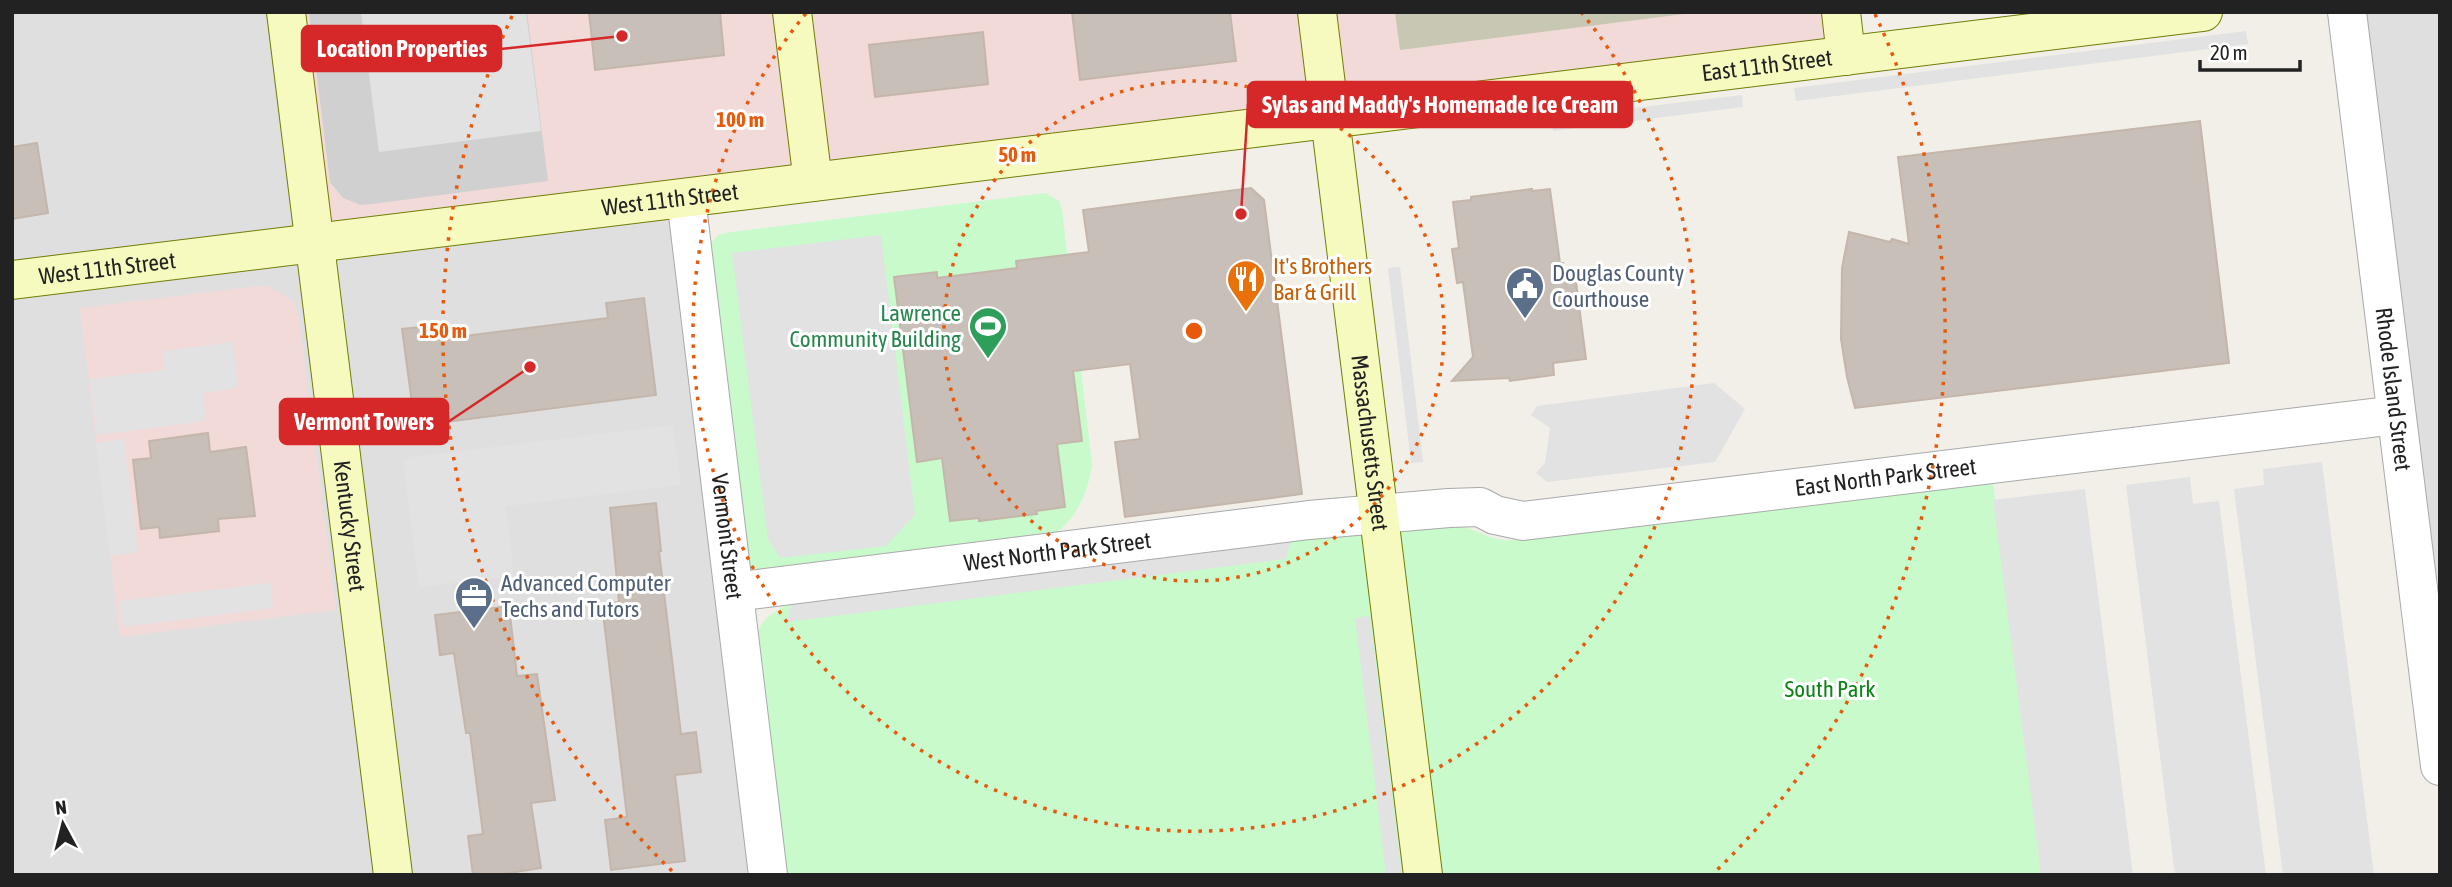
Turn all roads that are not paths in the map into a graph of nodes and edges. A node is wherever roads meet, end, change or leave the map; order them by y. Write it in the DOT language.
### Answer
graph roads {
  1 [pos="286,12"];
  2 [pos="792,12"];
  3 [pos="1317,12"];
  4 [pos="1841,12"];
  5 [pos="2203,12"];
  6 [pos="2347,12"];
  7 [pos="1846,56"];
  8 [pos="1330,119"];
  9 [pos="813,182"];
  10 [pos="687,198"];
  11 [pos="315,244"];
  12 [pos="12,280"];
  13 [pos="2396,415"];
  14 [pos="1379,514"];
  15 [pos="734,592"];
  16 [pos="2440,766"];
  17 [pos="393,875"];
  18 [pos="768,875"];
  19 [pos="1423,875"];
  1 -- 11 [label="main road, Kentucky Street"];
  2 -- 9 [label="main road"];
  3 -- 8 [label="main road, Massachusetts Street"];
  4 -- 7 [label="main road"];
  5 -- 7 [label="main road, East 11th Street"];
  6 -- 13 [label="street, Rhode Island Street"];
  7 -- 8 [label="main road, East 11th Street"];
  8 -- 9 [label="main road, West 11th Street"];
  8 -- 14 [label="main road, Massachusetts Street"];
  9 -- 10 [label="main road, West 11th Street"];
  10 -- 11 [label="main road, West 11th Street"];
  10 -- 15 [label="street, Vermont Street"];
  11 -- 12 [label="main road, West 11th Street"];
  11 -- 17 [label="main road, Kentucky Street"];
  13 -- 14 [label="street, East North Park Street"];
  13 -- 16 [label="street, Rhode Island Street"];
  14 -- 15 [label="street, West North Park Street"];
  14 -- 19 [label="main road, Massachusetts Street"];
  15 -- 18 [label="street, Vermont Street"];
}
